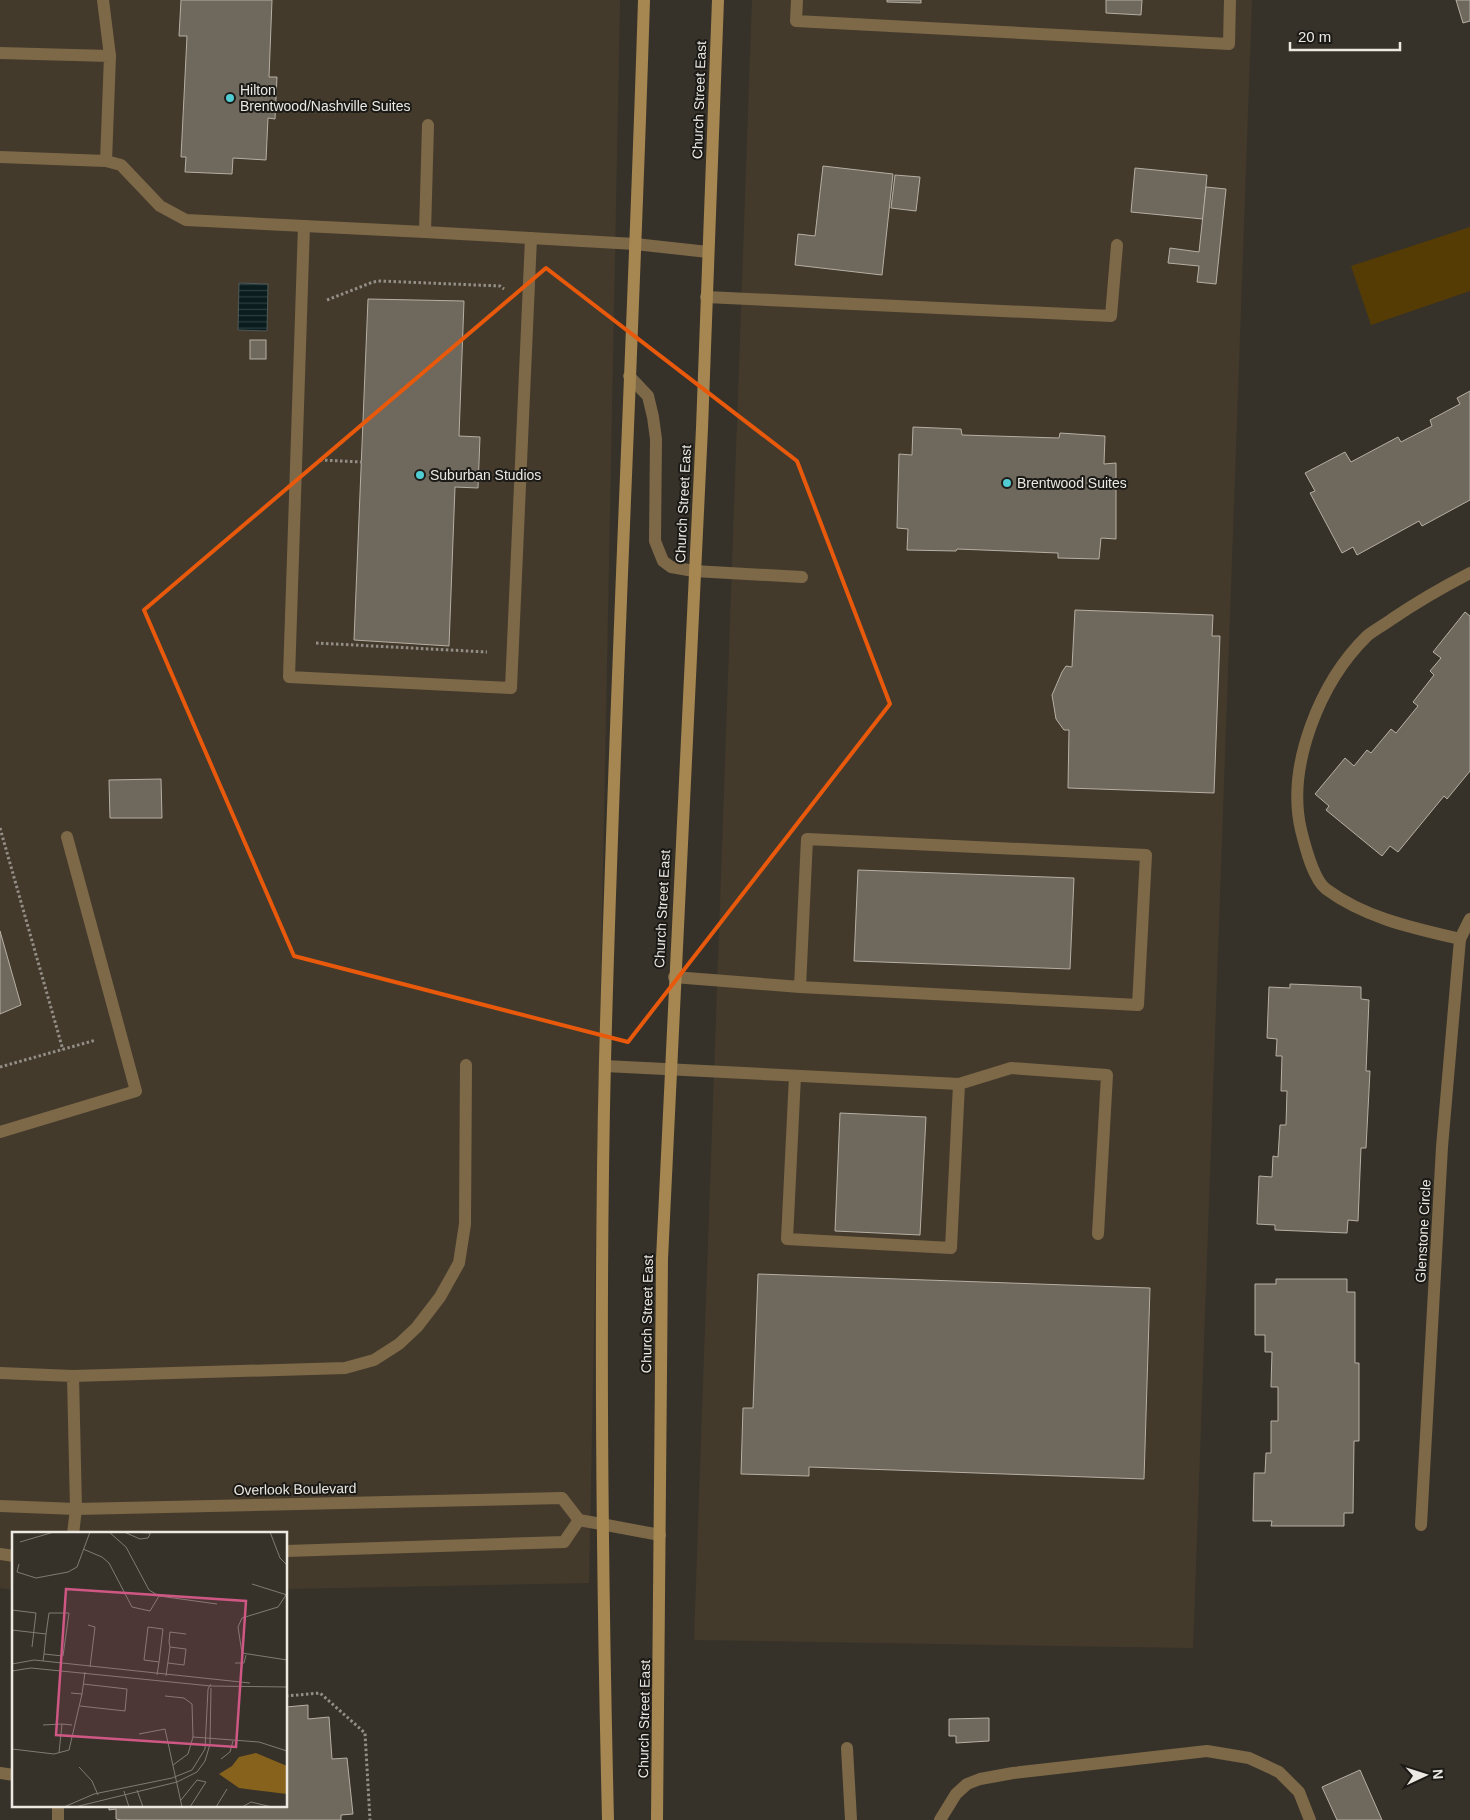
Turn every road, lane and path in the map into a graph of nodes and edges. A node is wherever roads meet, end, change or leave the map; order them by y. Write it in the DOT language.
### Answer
graph roads {
  1 [pos="103,0"];
  2 [pos="644,0"];
  3 [pos="718,0"];
  4 [pos="797,0"];
  5 [pos="1230,0"];
  6 [pos="0,53"];
  7 [pos="110,56"];
  8 [pos="428,125"];
  9 [pos="0,157"];
  10 [pos="106,161"];
  11 [pos="304,226"];
  12 [pos="425,232"];
  13 [pos="531,238"];
  14 [pos="635,244"];
  15 [pos="1117,245"];
  16 [pos="708,252"];
  17 [pos="706,297"];
  18 [pos="529,303"];
  19 [pos="301,310"];
  20 [pos="629,376"];
  21 [pos="295,459"];
  22 [pos="362,462"];
  23 [pos="694,571"];
  24 [pos="1470,573"];
  25 [pos="802,577"];
  26 [pos="290,641"];
  27 [pos="512,653"];
  28 [pos="0,828"];
  29 [pos="67,837"];
  30 [pos="1470,919"];
  31 [pos="1460,939"];
  32 [pos="674,977"];
  33 [pos="800,987"];
  34 [pos="120,1033"];
  35 [pos="63,1050"];
  36 [pos="466,1066"];
  37 [pos="605,1066"];
  38 [pos="0,1067"];
  39 [pos="671,1069"];
  40 [pos="795,1076"];
  41 [pos="959,1084"];
  42 [pos="0,1132"];
  43 [pos="1098,1234"];
  44 [pos="0,1373"];
  45 [pos="73,1376"];
  46 [pos="0,1506"];
  47 [pos="76,1509"];
  48 [pos="579,1520"];
  49 [pos="601,1524"];
  50 [pos="1421,1526"];
  51 [pos="73,1532"];
  52 [pos="660,1535"];
  53 [pos="288,1551"];
  54 [pos="288,1696"];
  55 [pos="847,1748"];
  56 [pos="370,1820"];
  57 [pos="608,1820"];
  58 [pos="657,1820"];
  59 [pos="851,1820"];
  60 [pos="940,1820"];
  61 [pos="1310,1820"];
  1 -- 7 [label="street"];
  2 -- 14 [label="main road"];
  3 -- 16 [label="main road, Church Street East"];
  4 -- 5 [label="street"];
  6 -- 7 [label="street"];
  7 -- 10 [label="street"];
  8 -- 12 [label="street"];
  9 -- 10 [label="street"];
  10 -- 11 [label="street"];
  11 -- 12 [label="street"];
  11 -- 19 [label="street"];
  12 -- 13 [label="street"];
  13 -- 14 [label="street"];
  13 -- 18 [label="street"];
  14 -- 16 [label="street"];
  14 -- 20 [label="main road"];
  15 -- 17 [label="street"];
  16 -- 17 [label="main road, Church Street East"];
  17 -- 23 [label="main road, Church Street East"];
  18 -- 19 [label="path"];
  18 -- 27 [label="street"];
  19 -- 21 [label="street"];
  20 -- 23 [label="street"];
  20 -- 37 [label="main road"];
  21 -- 22 [label="path"];
  21 -- 26 [label="street"];
  23 -- 25 [label="street"];
  23 -- 32 [label="main road, Church Street East"];
  24 -- 31 [label="street"];
  26 -- 27 [label="path"];
  26 -- 27 [label="street"];
  28 -- 35 [label="path"];
  29 -- 34 [label="street"];
  30 -- 31 [label="street, Glenstone Circle"];
  31 -- 50 [label="street, Glenstone Circle"];
  32 -- 33 [label="street"];
  32 -- 39 [label="main road, Church Street East"];
  33 -- 33 [label="street"];
  34 -- 35 [label="path"];
  34 -- 42 [label="street"];
  35 -- 38 [label="path"];
  36 -- 45 [label="street"];
  37 -- 39 [label="street"];
  37 -- 49 [label="main road"];
  39 -- 40 [label="street"];
  39 -- 52 [label="main road, Church Street East"];
  40 -- 41 [label="street"];
  40 -- 41 [label="street"];
  41 -- 43 [label="street"];
  44 -- 45 [label="street"];
  45 -- 47 [label="street"];
  46 -- 47 [label="street, Overlook Boulevard"];
  47 -- 48 [label="street, Overlook Boulevard"];
  47 -- 51 [label="street"];
  48 -- 49 [label="street"];
  48 -- 53 [label="street"];
  49 -- 52 [label="street"];
  49 -- 57 [label="main road"];
  52 -- 58 [label="main road, Church Street East"];
  54 -- 56 [label="path"];
  55 -- 59 [label="street"];
  60 -- 61 [label="street"];
}
